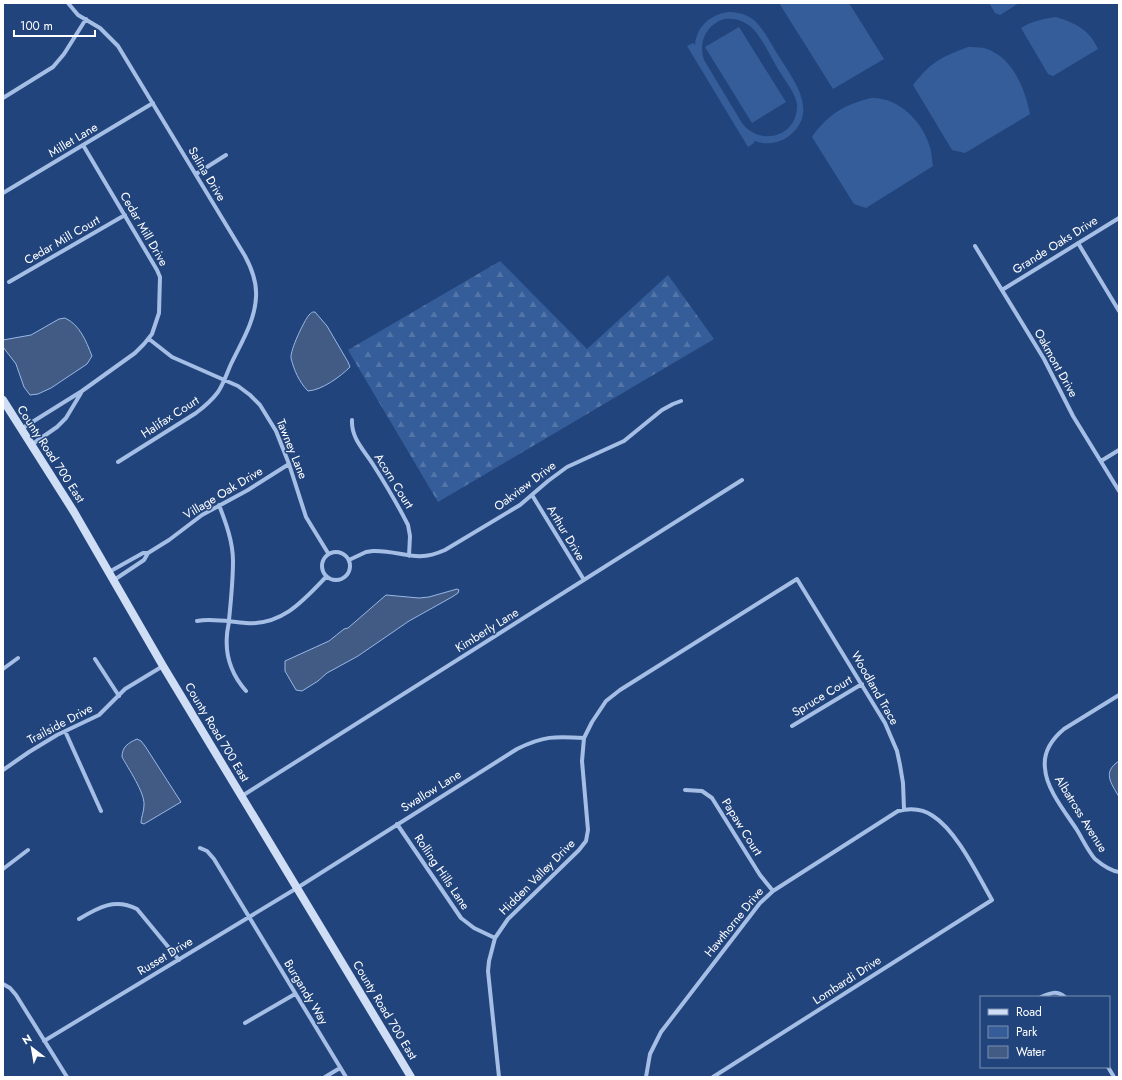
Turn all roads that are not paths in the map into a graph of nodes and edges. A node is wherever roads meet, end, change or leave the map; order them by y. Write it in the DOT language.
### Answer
graph roads {
  1 [pos="68,3"];
  2 [pos="86,19"];
  3 [pos="3,98"];
  4 [pos="153,103"];
  5 [pos="83,145"];
  6 [pos="226,155"];
  7 [pos="196,174"];
  8 [pos="3,193"];
  9 [pos="125,215"];
  10 [pos="1119,218"];
  11 [pos="1078,243"];
  12 [pos="975,246"];
  13 [pos="9,282"];
  14 [pos="1002,290"];
  15 [pos="1119,311"];
  16 [pos="149,339"];
  17 [pos="225,380"];
  18 [pos="82,391"];
  19 [pos="3,400"];
  20 [pos="681,401"];
  21 [pos="352,420"];
  22 [pos="20,429"];
  23 [pos="31,445"];
  24 [pos="1119,450"];
  25 [pos="118,462"];
  26 [pos="1101,462"];
  27 [pos="289,464"];
  28 [pos="742,480"];
  29 [pos="1119,490"];
  30 [pos="532,496"];
  31 [pos="219,505"];
  32 [pos="148,553"];
  33 [pos="328,554"];
  34 [pos="409,556"];
  35 [pos="349,560"];
  36 [pos="112,576"];
  37 [pos="326,577"];
  38 [pos="584,580"];
  39 [pos="772,594"];
  40 [pos="197,621"];
  41 [pos="229,621"];
  42 [pos="18,658"];
  43 [pos="95,659"];
  44 [pos="163,666"];
  45 [pos="3,669"];
  46 [pos="862,684"];
  47 [pos="246,691"];
  48 [pos="1119,695"];
  49 [pos="119,696"];
  50 [pos="792,726"];
  51 [pos="65,731"];
  52 [pos="584,738"];
  53 [pos="3,770"];
  54 [pos="685,790"];
  55 [pos="242,796"];
  56 [pos="904,809"];
  57 [pos="101,811"];
  58 [pos="397,824"];
  59 [pos="200,848"];
  60 [pos="28,850"];
  61 [pos="3,869"];
  62 [pos="1118,872"];
  63 [pos="297,888"];
  64 [pos="773,891"];
  65 [pos="249,917"];
  66 [pos="79,919"];
  67 [pos="495,938"];
  68 [pos="178,960"];
  69 [pos="3,984"];
  70 [pos="295,994"];
  71 [pos="1043,996"];
  72 [pos="1063,996"];
  73 [pos="245,1024"];
  74 [pos="44,1040"];
  75 [pos="340,1068"];
  76 [pos="1109,1068"];
  77 [pos="67,1077"];
  78 [pos="325,1077"];
  79 [pos="346,1077"];
  80 [pos="411,1077"];
  81 [pos="499,1077"];
  82 [pos="646,1077"];
  83 [pos="713,1077"];
  84 [pos="1114,1077"];
  1 -- 2 [label="street, Salina Drive"];
  2 -- 3 [label="street"];
  2 -- 4 [label="street, Salina Drive"];
  4 -- 5 [label="street, Millet Lane"];
  4 -- 7 [label="street, Salina Drive"];
  5 -- 8 [label="street, Millet Lane"];
  5 -- 9 [label="street, Cedar Mill Drive"];
  6 -- 7 [label="street"];
  7 -- 17 [label="street, Salina Drive"];
  9 -- 13 [label="street, Cedar Mill Court"];
  9 -- 16 [label="street, Cedar Mill Drive"];
  10 -- 11 [label="street, Grande Oaks Drive"];
  11 -- 14 [label="street, Grande Oaks Drive"];
  11 -- 15 [label="street"];
  12 -- 14 [label="street, Oakmont Drive"];
  14 -- 26 [label="street, Oakmont Drive"];
  16 -- 17 [label="street, Tawney Lane"];
  16 -- 18 [label="street, Cedar Mill Drive"];
  17 -- 25 [label="street, Halifax Court"];
  17 -- 27 [label="street, Tawney Lane"];
  18 -- 22 [label="street, Cedar Mill Drive"];
  18 -- 23 [label="street"];
  19 -- 22 [label="main road, County Road 700 East"];
  20 -- 30 [label="street, Oakview Drive"];
  21 -- 34 [label="street, Acorn Court"];
  22 -- 23 [label="main road, County Road 700 East"];
  23 -- 36 [label="main road, County Road 700 East"];
  24 -- 26 [label="street"];
  26 -- 29 [label="street, Oakmont Drive"];
  27 -- 31 [label="street, Village Oak Drive"];
  27 -- 33 [label="street, Tawney Lane"];
  28 -- 38 [label="street, Kimberly Lane"];
  30 -- 34 [label="street, Oakview Drive"];
  30 -- 38 [label="street, Arthur Drive"];
  31 -- 32 [label="street, Village Oak Drive"];
  31 -- 41 [label="street"];
  32 -- 36 [label="street, Village Oak Drive"];
  32 -- 36 [label="street, Village Oak Drive"];
  33 -- 35 [label="street"];
  33 -- 37 [label="street"];
  34 -- 35 [label="street, Oakview Drive"];
  35 -- 37 [label="street"];
  36 -- 44 [label="main road, County Road 700 East"];
  37 -- 41 [label="street"];
  38 -- 55 [label="street, Kimberly Lane"];
  39 -- 46 [label="street, Woodland Trace"];
  39 -- 52 [label="street, Hidden Valley Drive"];
  40 -- 41 [label="street"];
  41 -- 47 [label="street"];
  42 -- 45 [label="street"];
  43 -- 49 [label="street"];
  44 -- 49 [label="street, Trailside Drive"];
  44 -- 55 [label="main road, County Road 700 East"];
  46 -- 50 [label="street, Spruce Court"];
  46 -- 56 [label="street, Woodland Trace"];
  48 -- 62 [label="street, Albatross Avenue"];
  49 -- 51 [label="street, Trailside Drive"];
  51 -- 53 [label="street, Trailside Drive"];
  51 -- 57 [label="street"];
  52 -- 58 [label="street, Swallow Lane"];
  52 -- 67 [label="street, Hidden Valley Drive"];
  54 -- 64 [label="street, Papaw Court"];
  55 -- 63 [label="main road, County Road 700 East"];
  56 -- 64 [label="street, Hawthorne Drive"];
  56 -- 83 [label="street, Lombardi Drive"];
  58 -- 63 [label="street, Swallow Lane"];
  58 -- 67 [label="street, Rolling Hills Lane"];
  59 -- 65 [label="street, Burgandy Way"];
  60 -- 61 [label="street"];
  63 -- 65 [label="street, Russet Drive"];
  63 -- 80 [label="main road, County Road 700 East"];
  64 -- 82 [label="street, Hawthorne Drive"];
  65 -- 68 [label="street, Russet Drive"];
  65 -- 70 [label="street, Burgandy Way"];
  66 -- 68 [label="street"];
  67 -- 81 [label="street, Hidden Valley Drive"];
  68 -- 74 [label="street, Russet Drive"];
  69 -- 74 [label="street"];
  70 -- 73 [label="street"];
  70 -- 75 [label="street, Burgandy Way"];
  71 -- 72 [label="street"];
  74 -- 77 [label="street"];
  75 -- 78 [label="street"];
  75 -- 79 [label="street, Burgandy Way"];
  76 -- 84 [label="street"];
}
